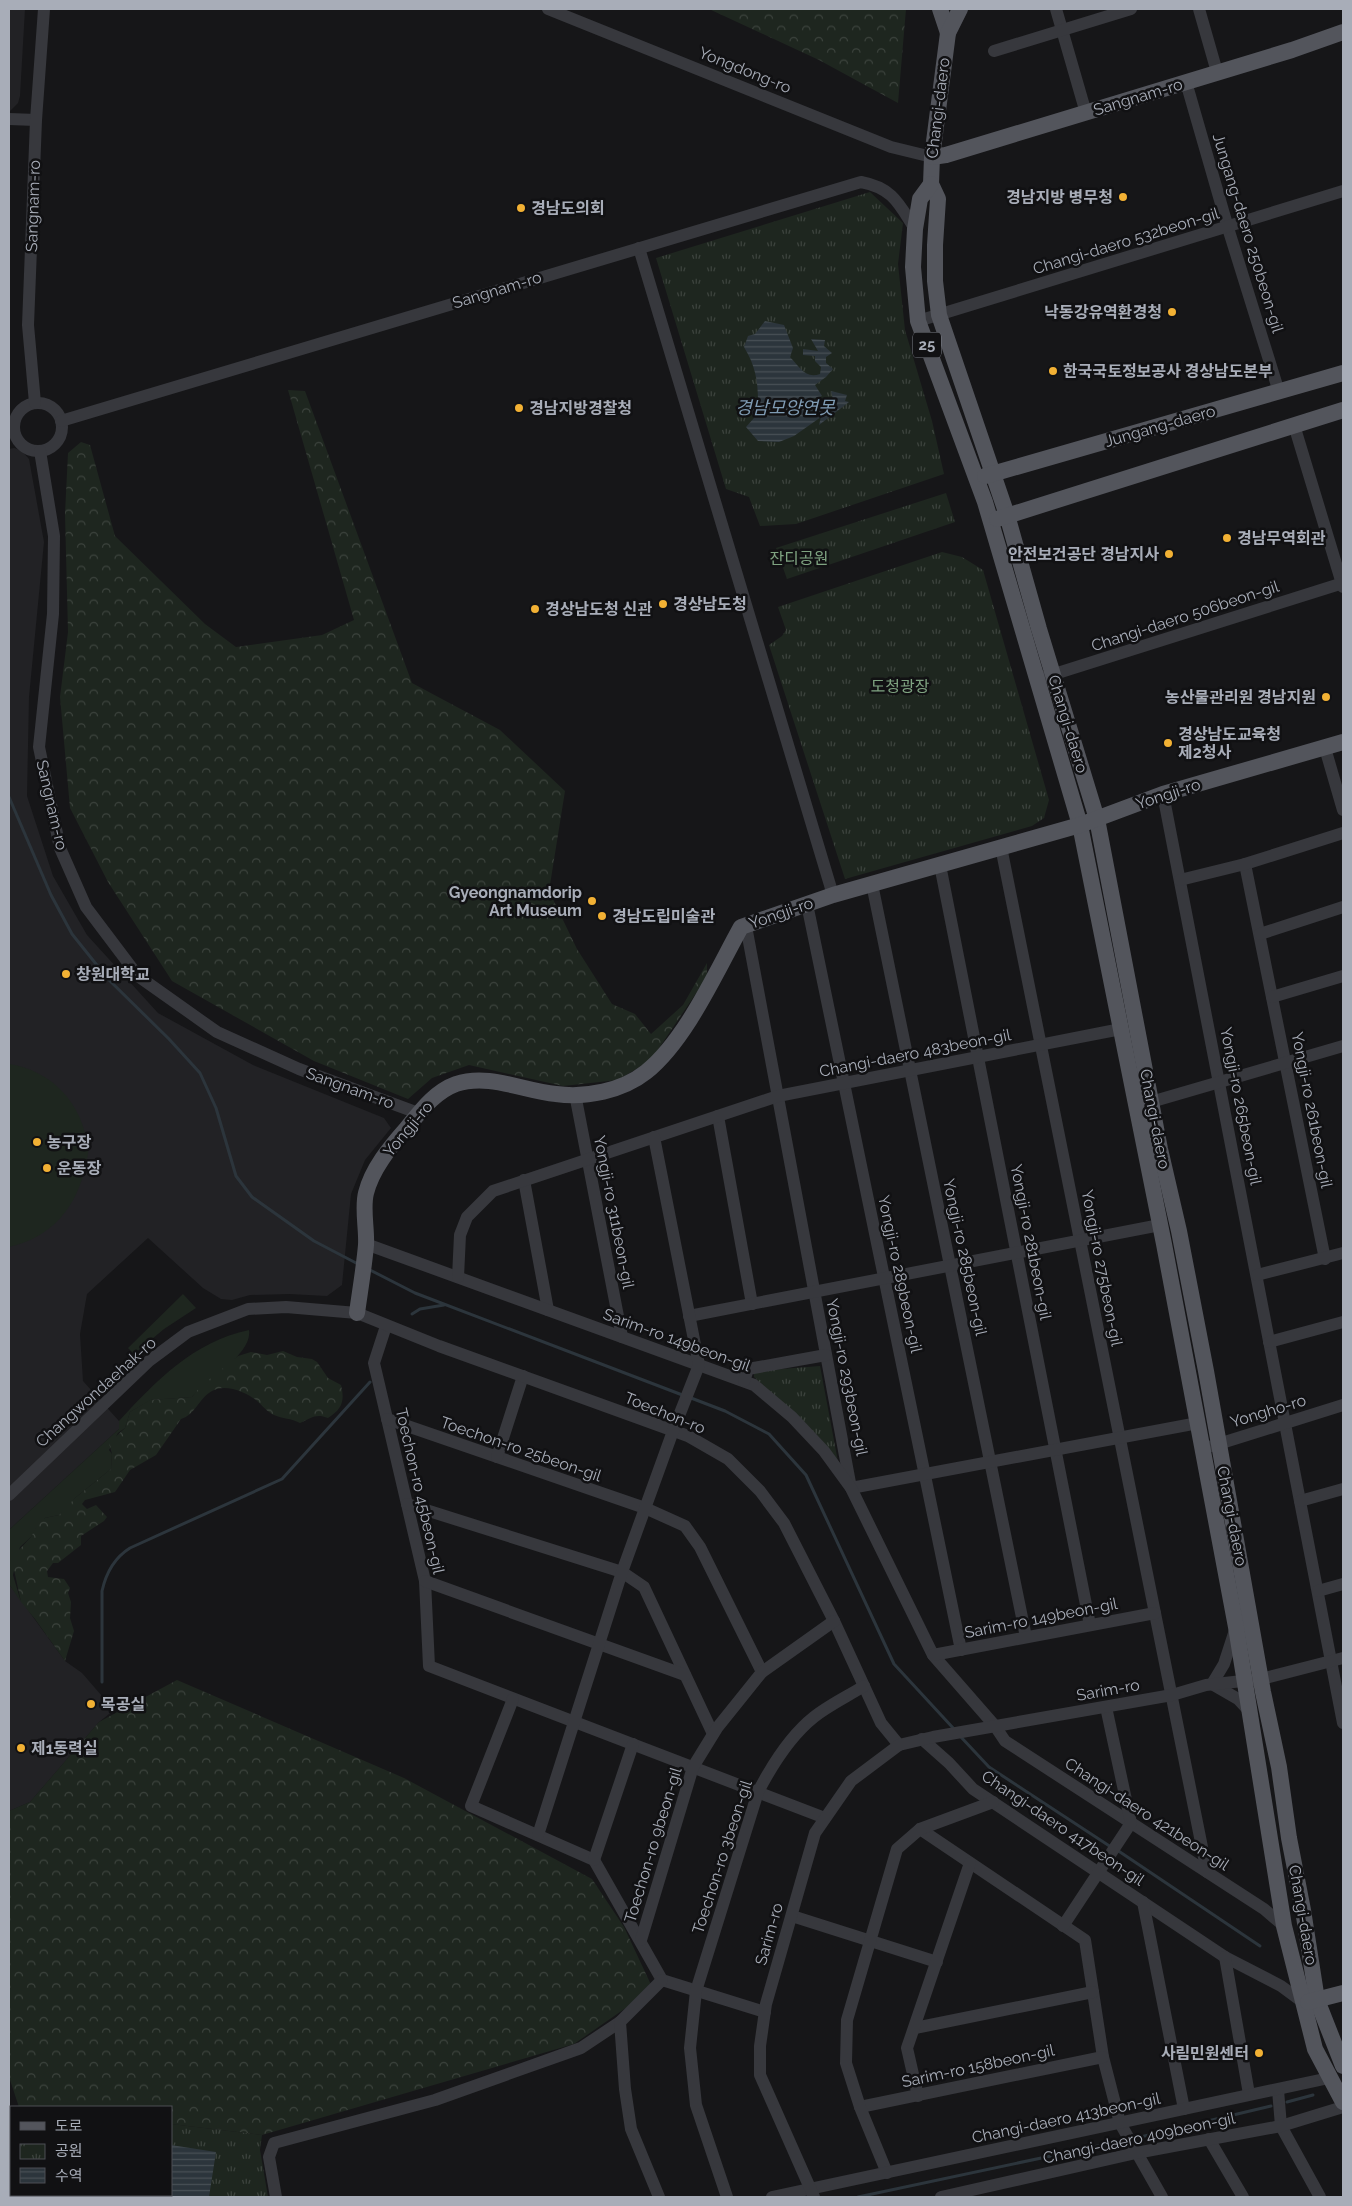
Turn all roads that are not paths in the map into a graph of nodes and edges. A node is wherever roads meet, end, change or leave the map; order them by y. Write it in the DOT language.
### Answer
graph roads {
  1 [pos="44,9"];
  2 [pos="548,9"];
  3 [pos="940,9"];
  4 [pos="960,9"];
  5 [pos="1056,9"];
  6 [pos="1128,9"];
  7 [pos="1199,9"];
  8 [pos="1062,30"];
  9 [pos="1343,32"];
  10 [pos="948,33"];
  11 [pos="994,51"];
  12 [pos="1217,72"];
  13 [pos="1186,82"];
  14 [pos="1086,112"];
  15 [pos="9,119"];
  16 [pos="36,120"];
  17 [pos="932,157"];
  18 [pos="930,184"];
  19 [pos="1343,191"];
  20 [pos="1228,228"];
  21 [pos="915,229"];
  22 [pos="639,248"];
  23 [pos="939,315"];
  24 [pos="918,322"];
  25 [pos="1343,373"];
  26 [pos="1279,392"];
  27 [pos="35,403"];
  28 [pos="1343,410"];
  29 [pos="12,416"];
  30 [pos="61,421"];
  31 [pos="1294,425"];
  32 [pos="12,434"];
  33 [pos="40,451"];
  34 [pos="994,475"];
  35 [pos="977,477"];
  36 [pos="1008,515"];
  37 [pos="990,521"];
  38 [pos="1343,584"];
  39 [pos="1045,677"];
  40 [pos="1343,742"];
  41 [pos="1325,748"];
  42 [pos="1163,794"];
  43 [pos="1343,810"];
  44 [pos="1097,819"];
  45 [pos="1080,825"];
  46 [pos="1343,833"];
  47 [pos="1001,848"];
  48 [pos="1245,864"];
  49 [pos="940,865"];
  50 [pos="1180,880"];
  51 [pos="872,884"];
  52 [pos="833,895"];
  53 [pos="807,904"];
  54 [pos="1343,907"];
  55 [pos="746,926"];
  56 [pos="1260,934"];
  57 [pos="1343,976"];
  58 [pos="1272,997"];
  59 [pos="1121,1029"];
  60 [pos="1041,1045"];
  61 [pos="1343,1046"];
  62 [pos="978,1057"];
  63 [pos="1286,1062"];
  64 [pos="910,1070"];
  65 [pos="844,1083"];
  66 [pos="1220,1083"];
  67 [pos="575,1094"];
  68 [pos="778,1096"];
  69 [pos="1144,1104"];
  70 [pos="418,1113"];
  71 [pos="718,1116"];
  72 [pos="654,1137"];
  73 [pos="588,1159"];
  74 [pos="524,1180"];
  75 [pos="1160,1225"];
  76 [pos="1080,1240"];
  77 [pos="366,1246"];
  78 [pos="1016,1252"];
  79 [pos="1343,1254"];
  80 [pos="1326,1259"];
  81 [pos="950,1265"];
  82 [pos="1256,1276"];
  83 [pos="458,1278"];
  84 [pos="884,1278"];
  85 [pos="814,1292"];
  86 [pos="752,1304"];
  87 [pos="548,1310"];
  88 [pos="357,1313"];
  89 [pos="690,1316"];
  90 [pos="1343,1322"];
  91 [pos="386,1326"];
  92 [pos="622,1337"];
  93 [pos="1269,1342"];
  94 [pos="826,1355"];
  95 [pos="698,1369"];
  96 [pos="523,1376"];
  97 [pos="744,1381"];
  98 [pos="1343,1405"];
  99 [pos="387,1419"];
  100 [pos="1198,1422"];
  101 [pos="1284,1423"];
  102 [pos="675,1427"];
  103 [pos="1120,1437"];
  104 [pos="1210,1446"];
  105 [pos="1055,1449"];
  106 [pos="497,1457"];
  107 [pos="990,1461"];
  108 [pos="924,1474"];
  109 [pos="851,1488"];
  110 [pos="1343,1489"];
  111 [pos="9,1495"];
  112 [pos="1300,1501"];
  113 [pos="407,1504"];
  114 [pos="645,1508"];
  115 [pos="622,1572"];
  116 [pos="425,1581"];
  117 [pos="1343,1584"];
  118 [pos="1318,1591"];
  119 [pos="1155,1613"];
  120 [pos="834,1622"];
  121 [pos="1090,1625"];
  122 [pos="1236,1627"];
  123 [pos="1026,1637"];
  124 [pos="600,1644"];
  125 [pos="961,1650"];
  126 [pos="932,1655"];
  127 [pos="1337,1660"];
  128 [pos="762,1672"];
  129 [pos="686,1675"];
  130 [pos="1254,1679"];
  131 [pos="1212,1684"];
  132 [pos="864,1686"];
  133 [pos="1172,1695"];
  134 [pos="513,1699"];
  135 [pos="1106,1707"];
  136 [pos="1251,1714"];
  137 [pos="574,1722"];
  138 [pos="1343,1723"];
  139 [pos="993,1726"];
  140 [pos="714,1734"];
  141 [pos="928,1738"];
  142 [pos="632,1744"];
  143 [pos="899,1745"];
  144 [pos="693,1767"];
  145 [pos="758,1792"];
  146 [pos="993,1802"];
  147 [pos="825,1818"];
  148 [pos="1131,1823"];
  149 [pos="920,1829"];
  150 [pos="538,1836"];
  151 [pos="594,1860"];
  152 [pos="970,1863"];
  153 [pos="1100,1871"];
  154 [pos="1207,1872"];
  155 [pos="1143,1902"];
  156 [pos="792,1916"];
  157 [pos="1063,1926"];
  158 [pos="1284,1926"];
  159 [pos="640,1940"];
  160 [pos="870,1941"];
  161 [pos="1225,1957"];
  162 [pos="937,1962"];
  163 [pos="662,1980"];
  164 [pos="696,1991"];
  165 [pos="1093,1992"];
  166 [pos="1343,1993"];
  167 [pos="1313,1996"];
  168 [pos="765,2012"];
  169 [pos="620,2022"];
  170 [pos="915,2028"];
  171 [pos="1102,2057"];
  172 [pos="1343,2066"];
  173 [pos="1331,2080"];
  174 [pos="1278,2090"];
  175 [pos="1249,2094"];
  176 [pos="918,2096"];
  177 [pos="1343,2101"];
  178 [pos="860,2107"];
  179 [pos="1343,2107"];
  180 [pos="1184,2108"];
  181 [pos="1121,2126"];
  182 [pos="1281,2126"];
  183 [pos="1209,2139"];
  184 [pos="1134,2150"];
  185 [pos="887,2173"];
  186 [pos="812,2193"];
  187 [pos="276,2197"];
  188 [pos="659,2197"];
  189 [pos="727,2197"];
  190 [pos="772,2197"];
  191 [pos="941,2197"];
  192 [pos="1162,2197"];
  193 [pos="1243,2197"];
  194 [pos="1320,2197"];
  1 -- 16 [label="street, Sangnam-ro"];
  2 -- 17 [label="street, Yongdong-ro"];
  3 -- 10 [label="main road, Changi-daero / 25"];
  4 -- 10 [label="main road, Changi-daero / 25"];
  5 -- 8 [label="street"];
  6 -- 8 [label="street"];
  7 -- 12 [label="street"];
  8 -- 11 [label="street"];
  8 -- 14 [label="street"];
  9 -- 12 [label="main road, Sangnam-ro"];
  10 -- 17 [label="main road, Changi-daero / 25"];
  12 -- 13 [label="main road, Sangnam-ro"];
  13 -- 14 [label="main road, Sangnam-ro"];
  13 -- 20 [label="street, Jungang-daero 250beon-gil"];
  14 -- 17 [label="main road, Sangnam-ro"];
  15 -- 16 [label="street"];
  16 -- 27 [label="street, Sangnam-ro"];
  17 -- 18 [label="main road, Changi-daero / 25"];
  18 -- 21 [label="main road, Changi-daero / 25"];
  18 -- 23 [label="main road, Changi-daero"];
  19 -- 20 [label="street, Changi-daero 532beon-gil"];
  20 -- 23 [label="street, Changi-daero 532beon-gil"];
  20 -- 26 [label="street, Jungang-daero 250beon-gil"];
  21 -- 22 [label="street, Sangnam-ro"];
  21 -- 24 [label="main road, Changi-daero / 25"];
  22 -- 30 [label="street, Sangnam-ro"];
  22 -- 52 [label="street"];
  23 -- 24 [label="street, Changi-daero 532beon-gil"];
  23 -- 34 [label="main road, Changi-daero"];
  24 -- 35 [label="main road, Changi-daero / 25"];
  25 -- 26 [label="main road, Jungang-daero"];
  26 -- 34 [label="main road, Jungang-daero"];
  27 -- 29 [label="street"];
  27 -- 30 [label="street"];
  28 -- 31 [label="main road"];
  29 -- 32 [label="street"];
  30 -- 33 [label="street"];
  31 -- 36 [label="main road"];
  31 -- 38 [label="street"];
  32 -- 33 [label="street"];
  33 -- 70 [label="street, Sangnam-ro"];
  34 -- 35 [label="main road, Jungang-daero"];
  34 -- 36 [label="main road, Changi-daero"];
  35 -- 37 [label="main road, Changi-daero / 25"];
  36 -- 37 [label="main road"];
  36 -- 39 [label="main road, Changi-daero"];
  37 -- 39 [label="main road, Changi-daero"];
  38 -- 39 [label="street, Changi-daero 506beon-gil"];
  39 -- 44 [label="main road, Changi-daero"];
  39 -- 45 [label="main road, Changi-daero"];
  40 -- 41 [label="main road, Yongji-ro"];
  41 -- 42 [label="main road, Yongji-ro"];
  41 -- 43 [label="street"];
  42 -- 44 [label="main road, Yongji-ro"];
  42 -- 50 [label="street, Yongji-ro 265beon-gil"];
  44 -- 45 [label="main road, Yongji-ro"];
  44 -- 69 [label="main road, Changi-daero"];
  45 -- 47 [label="main road, Yongji-ro"];
  45 -- 59 [label="main road, Changi-daero"];
  46 -- 48 [label="street"];
  47 -- 49 [label="main road, Yongji-ro"];
  47 -- 60 [label="street, Yongji-ro 275beon-gil"];
  48 -- 50 [label="street"];
  48 -- 56 [label="street, Yongji-ro 261beon-gil"];
  49 -- 51 [label="main road, Yongji-ro"];
  49 -- 62 [label="street, Yongji-ro 281beon-gil"];
  50 -- 66 [label="street, Yongji-ro 265beon-gil"];
  51 -- 52 [label="main road, Yongji-ro"];
  51 -- 64 [label="street, Yongji-ro 285beon-gil"];
  52 -- 53 [label="main road, Yongji-ro"];
  53 -- 55 [label="main road, Yongji-ro"];
  53 -- 65 [label="street, Yongji-ro 289beon-gil"];
  54 -- 56 [label="street"];
  55 -- 67 [label="main road, Yongji-ro"];
  55 -- 68 [label="street, Yongji-ro 293beon-gil"];
  56 -- 58 [label="street, Yongji-ro 261beon-gil"];
  57 -- 58 [label="street"];
  58 -- 63 [label="street, Yongji-ro 261beon-gil"];
  59 -- 60 [label="street, Changi-daero 483beon-gil"];
  59 -- 69 [label="main road, Changi-daero"];
  60 -- 62 [label="street, Changi-daero 483beon-gil"];
  60 -- 76 [label="street, Yongji-ro 275beon-gil"];
  61 -- 63 [label="street"];
  62 -- 64 [label="street, Changi-daero 483beon-gil"];
  62 -- 78 [label="street, Yongji-ro 281beon-gil"];
  63 -- 66 [label="street"];
  63 -- 80 [label="street, Yongji-ro 261beon-gil"];
  64 -- 65 [label="street, Changi-daero 483beon-gil"];
  64 -- 81 [label="street, Yongji-ro 285beon-gil"];
  65 -- 68 [label="street, Changi-daero 483beon-gil"];
  65 -- 84 [label="street, Yongji-ro 289beon-gil"];
  66 -- 69 [label="street"];
  66 -- 82 [label="street, Yongji-ro 265beon-gil"];
  67 -- 70 [label="main road, Yongji-ro"];
  67 -- 73 [label="street, Yongji-ro 311beon-gil"];
  68 -- 71 [label="street, Changi-daero 483beon-gil"];
  68 -- 85 [label="street, Yongji-ro 293beon-gil"];
  69 -- 75 [label="main road, Changi-daero"];
  69 -- 104 [label="main road, Changi-daero"];
  70 -- 77 [label="main road, Yongji-ro"];
  71 -- 72 [label="street, Changi-daero 483beon-gil"];
  71 -- 86 [label="street"];
  72 -- 73 [label="street, Changi-daero 483beon-gil"];
  72 -- 89 [label="street"];
  73 -- 74 [label="street, Changi-daero 483beon-gil"];
  73 -- 92 [label="street, Yongji-ro 311beon-gil"];
  74 -- 83 [label="street, Changi-daero 483beon-gil"];
  74 -- 87 [label="street"];
  75 -- 76 [label="street"];
  75 -- 100 [label="main road, Changi-daero"];
  76 -- 78 [label="street"];
  76 -- 103 [label="street, Yongji-ro 275beon-gil"];
  77 -- 83 [label="street, Sarim-ro 149beon-gil"];
  77 -- 88 [label="main road, Yongji-ro"];
  78 -- 81 [label="street"];
  78 -- 105 [label="street, Yongji-ro 281beon-gil"];
  79 -- 80 [label="street"];
  80 -- 82 [label="street"];
  81 -- 84 [label="street"];
  81 -- 107 [label="street, Yongji-ro 285beon-gil"];
  82 -- 93 [label="street, Yongji-ro 265beon-gil"];
  83 -- 87 [label="street, Sarim-ro 149beon-gil"];
  84 -- 85 [label="street"];
  84 -- 108 [label="street, Yongji-ro 289beon-gil"];
  85 -- 86 [label="street"];
  85 -- 94 [label="street, Yongji-ro 293beon-gil"];
  86 -- 89 [label="street"];
  87 -- 92 [label="street, Sarim-ro 149beon-gil"];
  88 -- 91 [label="street, Changwondaehak-ro"];
  88 -- 111 [label="street, Changwondaehak-ro"];
  89 -- 95 [label="street"];
  90 -- 93 [label="street"];
  91 -- 96 [label="street, Toechon-ro"];
  91 -- 99 [label="street, Toechon-ro 45beon-gil"];
  92 -- 95 [label="street, Sarim-ro 149beon-gil"];
  93 -- 101 [label="street, Yongji-ro 265beon-gil"];
  94 -- 97 [label="street"];
  94 -- 109 [label="street, Yongji-ro 293beon-gil"];
  95 -- 97 [label="street, Sarim-ro 149beon-gil"];
  95 -- 102 [label="street"];
  96 -- 102 [label="street, Toechon-ro"];
  96 -- 106 [label="street"];
  97 -- 109 [label="street, Sarim-ro 149beon-gil"];
  98 -- 101 [label="street, Yongho-ro"];
  99 -- 106 [label="street, Toechon-ro 25beon-gil"];
  99 -- 113 [label="street, Toechon-ro 45beon-gil"];
  100 -- 103 [label="street"];
  100 -- 104 [label="main road, Changi-daero"];
  101 -- 104 [label="street, Yongho-ro"];
  101 -- 112 [label="street, Yongji-ro 265beon-gil"];
  102 -- 114 [label="street"];
  102 -- 120 [label="street, Toechon-ro"];
  103 -- 105 [label="street"];
  103 -- 119 [label="street, Yongji-ro 275beon-gil"];
  104 -- 122 [label="main road, Changi-daero"];
  104 -- 130 [label="main road, Changi-daero"];
  105 -- 107 [label="street"];
  105 -- 121 [label="street, Yongji-ro 281beon-gil"];
  106 -- 114 [label="street, Toechon-ro 25beon-gil"];
  107 -- 108 [label="street"];
  107 -- 123 [label="street, Yongji-ro 285beon-gil"];
  108 -- 109 [label="street"];
  108 -- 125 [label="street, Yongji-ro 289beon-gil"];
  109 -- 126 [label="street, Sarim-ro 149beon-gil"];
  110 -- 112 [label="street"];
  112 -- 118 [label="street, Yongji-ro 265beon-gil"];
  113 -- 115 [label="street"];
  113 -- 116 [label="street, Toechon-ro 45beon-gil"];
  114 -- 115 [label="street"];
  114 -- 128 [label="street"];
  115 -- 124 [label="street"];
  115 -- 129 [label="street"];
  116 -- 124 [label="street"];
  116 -- 134 [label="street, Toechon-ro 45beon-gil"];
  117 -- 118 [label="street"];
  118 -- 127 [label="street, Yongji-ro 265beon-gil"];
  119 -- 121 [label="street, Sarim-ro 149beon-gil"];
  119 -- 133 [label="street, Yongji-ro 275beon-gil"];
  120 -- 128 [label="street, Toechon-ro 9beon-gil"];
  120 -- 132 [label="street, Toechon-ro"];
  121 -- 123 [label="street, Sarim-ro 149beon-gil"];
  122 -- 130 [label="main road, Changi-daero"];
  122 -- 131 [label="street"];
  123 -- 125 [label="street, Sarim-ro 149beon-gil"];
  124 -- 129 [label="street"];
  124 -- 137 [label="street"];
  125 -- 126 [label="street, Sarim-ro 149beon-gil"];
  126 -- 139 [label="street, Sarim-ro 149beon-gil"];
  127 -- 130 [label="street, Sarim-ro"];
  127 -- 138 [label="street, Yongji-ro 265beon-gil"];
  128 -- 140 [label="street, Toechon-ro 9beon-gil"];
  129 -- 140 [label="street"];
  130 -- 131 [label="street, Sarim-ro"];
  130 -- 136 [label="main road, Changi-daero"];
  130 -- 167 [label="main road, Changi-daero"];
  131 -- 133 [label="street, Sarim-ro"];
  131 -- 136 [label="street"];
  132 -- 143 [label="street, Toechon-ro"];
  132 -- 145 [label="street, Toechon-ro 3beon-gil"];
  133 -- 135 [label="street, Sarim-ro"];
  133 -- 154 [label="street"];
  134 -- 137 [label="street"];
  134 -- 150 [label="street"];
  135 -- 139 [label="street, Sarim-ro"];
  135 -- 148 [label="street"];
  136 -- 158 [label="main road, Changi-daero"];
  137 -- 142 [label="street"];
  137 -- 150 [label="street"];
  139 -- 141 [label="street, Sarim-ro"];
  139 -- 148 [label="street, Changi-daero 421beon-gil"];
  140 -- 144 [label="street, Toechon-ro 9beon-gil"];
  141 -- 143 [label="street, Sarim-ro"];
  141 -- 146 [label="street, Changi-daero 417beon-gil"];
  142 -- 144 [label="street"];
  142 -- 151 [label="street"];
  143 -- 147 [label="street, Sarim-ro"];
  144 -- 145 [label="street"];
  144 -- 159 [label="street, Toechon-ro 9beon-gil"];
  145 -- 147 [label="street"];
  145 -- 164 [label="street, Toechon-ro 3beon-gil"];
  146 -- 149 [label="street"];
  146 -- 153 [label="street, Changi-daero 417beon-gil"];
  147 -- 156 [label="street, Sarim-ro"];
  148 -- 153 [label="street"];
  148 -- 154 [label="street, Changi-daero 421beon-gil"];
  149 -- 152 [label="street"];
  149 -- 160 [label="street"];
  150 -- 151 [label="street"];
  151 -- 159 [label="street"];
  152 -- 157 [label="street"];
  152 -- 162 [label="street"];
  153 -- 155 [label="street, Changi-daero 417beon-gil"];
  153 -- 157 [label="street"];
  154 -- 158 [label="street, Changi-daero 421beon-gil"];
  155 -- 161 [label="street, Changi-daero 417beon-gil"];
  155 -- 180 [label="street, Changi-daero 417beon-gil"];
  156 -- 160 [label="street"];
  156 -- 168 [label="street, Sarim-ro"];
  157 -- 165 [label="street"];
  158 -- 167 [label="main road, Changi-daero"];
  159 -- 163 [label="street"];
  160 -- 162 [label="street"];
  160 -- 178 [label="street"];
  161 -- 167 [label="street, Changi-daero 417beon-gil"];
  161 -- 175 [label="street"];
  162 -- 170 [label="street"];
  163 -- 164 [label="street"];
  163 -- 169 [label="street"];
  164 -- 168 [label="street"];
  164 -- 189 [label="street, Toechon-ro 3beon-gil"];
  165 -- 170 [label="street"];
  165 -- 171 [label="street"];
  166 -- 167 [label="main road"];
  167 -- 172 [label="main road, Changi-daero"];
  167 -- 173 [label="main road, Changi-daero"];
  168 -- 186 [label="street, Sarim-ro"];
  169 -- 187 [label="street"];
  169 -- 188 [label="street"];
  170 -- 176 [label="street"];
  171 -- 176 [label="street, Sarim-ro 158beon-gil"];
  171 -- 181 [label="street"];
  173 -- 174 [label="street, Changi-daero 413beon-gil"];
  173 -- 177 [label="main road, Changi-daero"];
  174 -- 175 [label="street, Changi-daero 413beon-gil"];
  174 -- 182 [label="street"];
  175 -- 180 [label="street, Changi-daero 413beon-gil"];
  176 -- 178 [label="street, Sarim-ro 158beon-gil"];
  178 -- 185 [label="street"];
  179 -- 182 [label="street, Changi-daero 409beon-gil"];
  180 -- 181 [label="street, Changi-daero 413beon-gil"];
  181 -- 184 [label="street"];
  181 -- 185 [label="street, Changi-daero 413beon-gil"];
  182 -- 183 [label="street, Changi-daero 409beon-gil"];
  182 -- 194 [label="street"];
  183 -- 184 [label="street, Changi-daero 409beon-gil"];
  183 -- 193 [label="street"];
  184 -- 191 [label="street, Changi-daero 409beon-gil"];
  184 -- 192 [label="street"];
  185 -- 186 [label="street, Changi-daero 413beon-gil"];
  186 -- 190 [label="street, Changi-daero 413beon-gil"];
}
